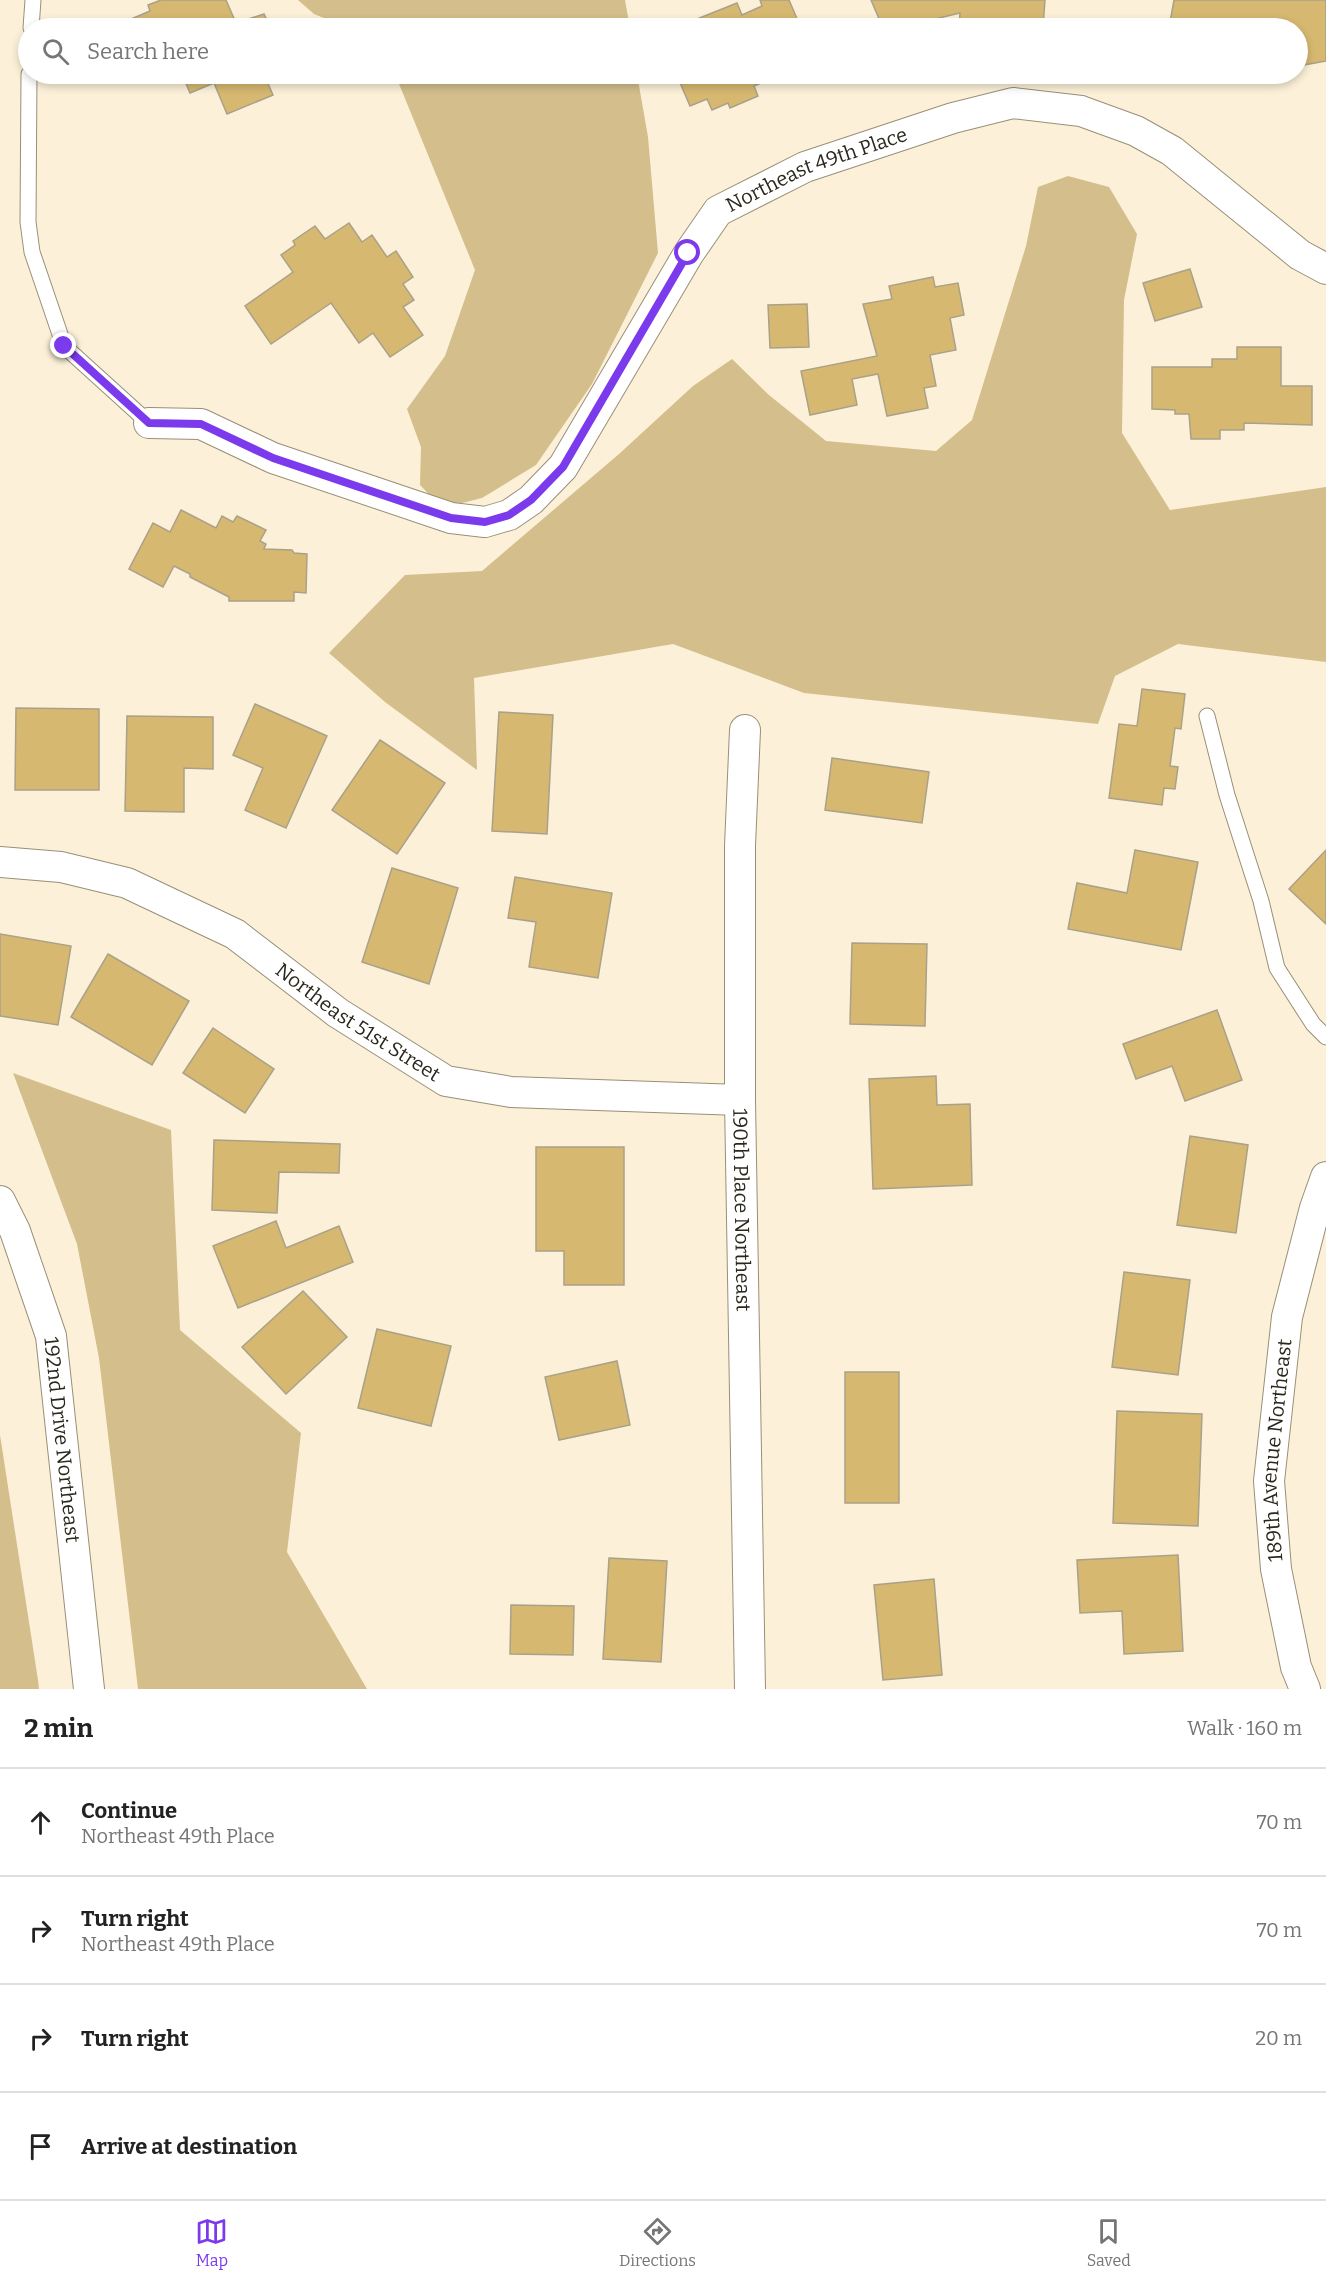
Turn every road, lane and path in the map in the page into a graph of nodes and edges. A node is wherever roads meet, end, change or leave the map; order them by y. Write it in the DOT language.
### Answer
graph roads {
  1 [pos="33,0"];
  2 [pos="32,18"];
  3 [pos="29,84"];
  4 [pos="1326,269"];
  5 [pos="149,423"];
  6 [pos="1208,716"];
  7 [pos="745,730"];
  8 [pos="0,862"];
  9 [pos="1326,1037"];
  10 [pos="740,1100"];
  11 [pos="1326,1177"];
  12 [pos="0,1201"];
  13 [pos="88,1689"];
  14 [pos="750,1689"];
  15 [pos="1305,1689"];
  1 -- 2 [label="lane"];
  3 -- 5 [label="lane"];
  4 -- 5 [label="street, Northeast 49th Place"];
  6 -- 9 [label="lane"];
  7 -- 10 [label="street, 190th Place Northeast"];
  8 -- 10 [label="street, Northeast 51st Street"];
  10 -- 14 [label="street, 190th Place Northeast"];
  11 -- 15 [label="street, 189th Avenue Northeast"];
  12 -- 13 [label="street, 192nd Drive Northeast"];
}
